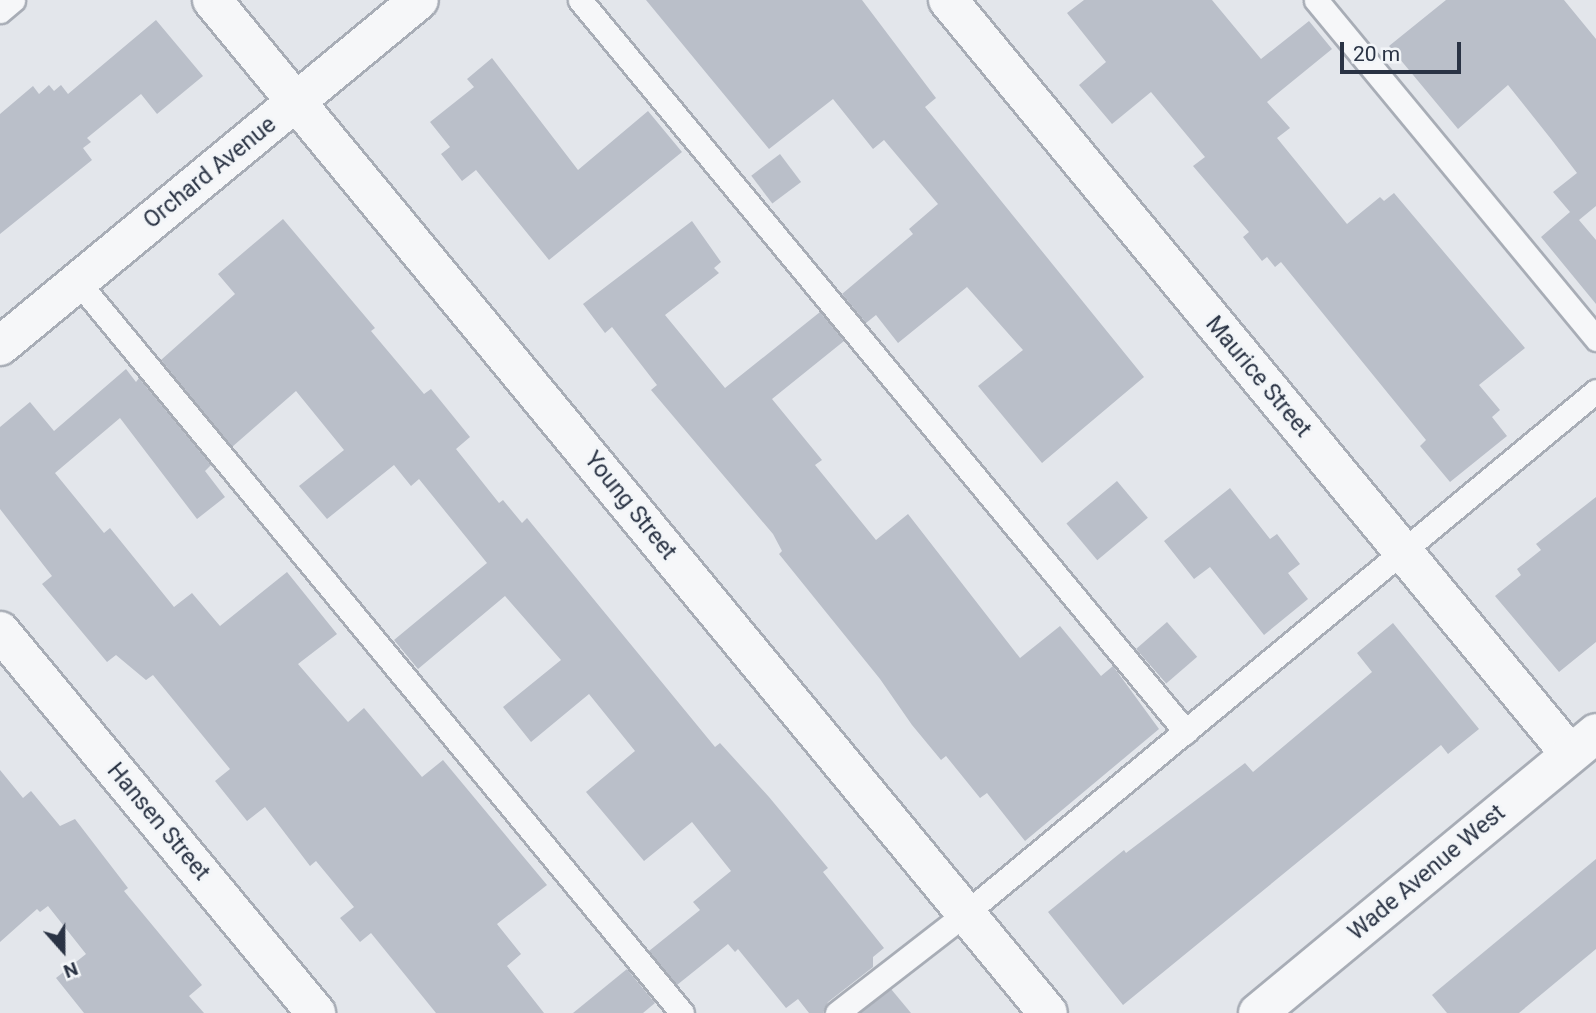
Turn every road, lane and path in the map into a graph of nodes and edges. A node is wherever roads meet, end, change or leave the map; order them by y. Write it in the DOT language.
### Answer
graph roads {
  1 [pos="13,0"];
  2 [pos="212,0"];
  3 [pos="419,0"];
  4 [pos="580,0"];
  5 [pos="948,0"];
  6 [pos="1316,0"];
  7 [pos="0,11"];
  8 [pos="297,101"];
  9 [pos="78,282"];
  10 [pos="1596,339"];
  11 [pos="0,346"];
  12 [pos="1596,391"];
  13 [pos="1402,552"];
  14 [pos="0,631"];
  15 [pos="1186,732"];
  16 [pos="1583,743"];
  17 [pos="966,913"];
  18 [pos="316,1013"];
  19 [pos="682,1013"];
  20 [pos="837,1013"];
  21 [pos="1048,1013"];
  22 [pos="1258,1013"];
  1 -- 7 [label="lane"];
  2 -- 8 [label="street, Young Street"];
  3 -- 8 [label="street, Orchard Avenue"];
  4 -- 15 [label="lane"];
  5 -- 13 [label="street, Maurice Street"];
  6 -- 10 [label="lane"];
  8 -- 9 [label="street, Orchard Avenue"];
  8 -- 17 [label="street, Young Street"];
  9 -- 11 [label="street, Orchard Avenue"];
  9 -- 19 [label="lane"];
  12 -- 13 [label="lane"];
  13 -- 15 [label="lane"];
  13 -- 16 [label="street, Maurice Street"];
  14 -- 18 [label="street, Hansen Street"];
  15 -- 17 [label="lane"];
  16 -- 22 [label="street, Wade Avenue West"];
  17 -- 20 [label="lane"];
  17 -- 21 [label="street, Young Street"];
}
